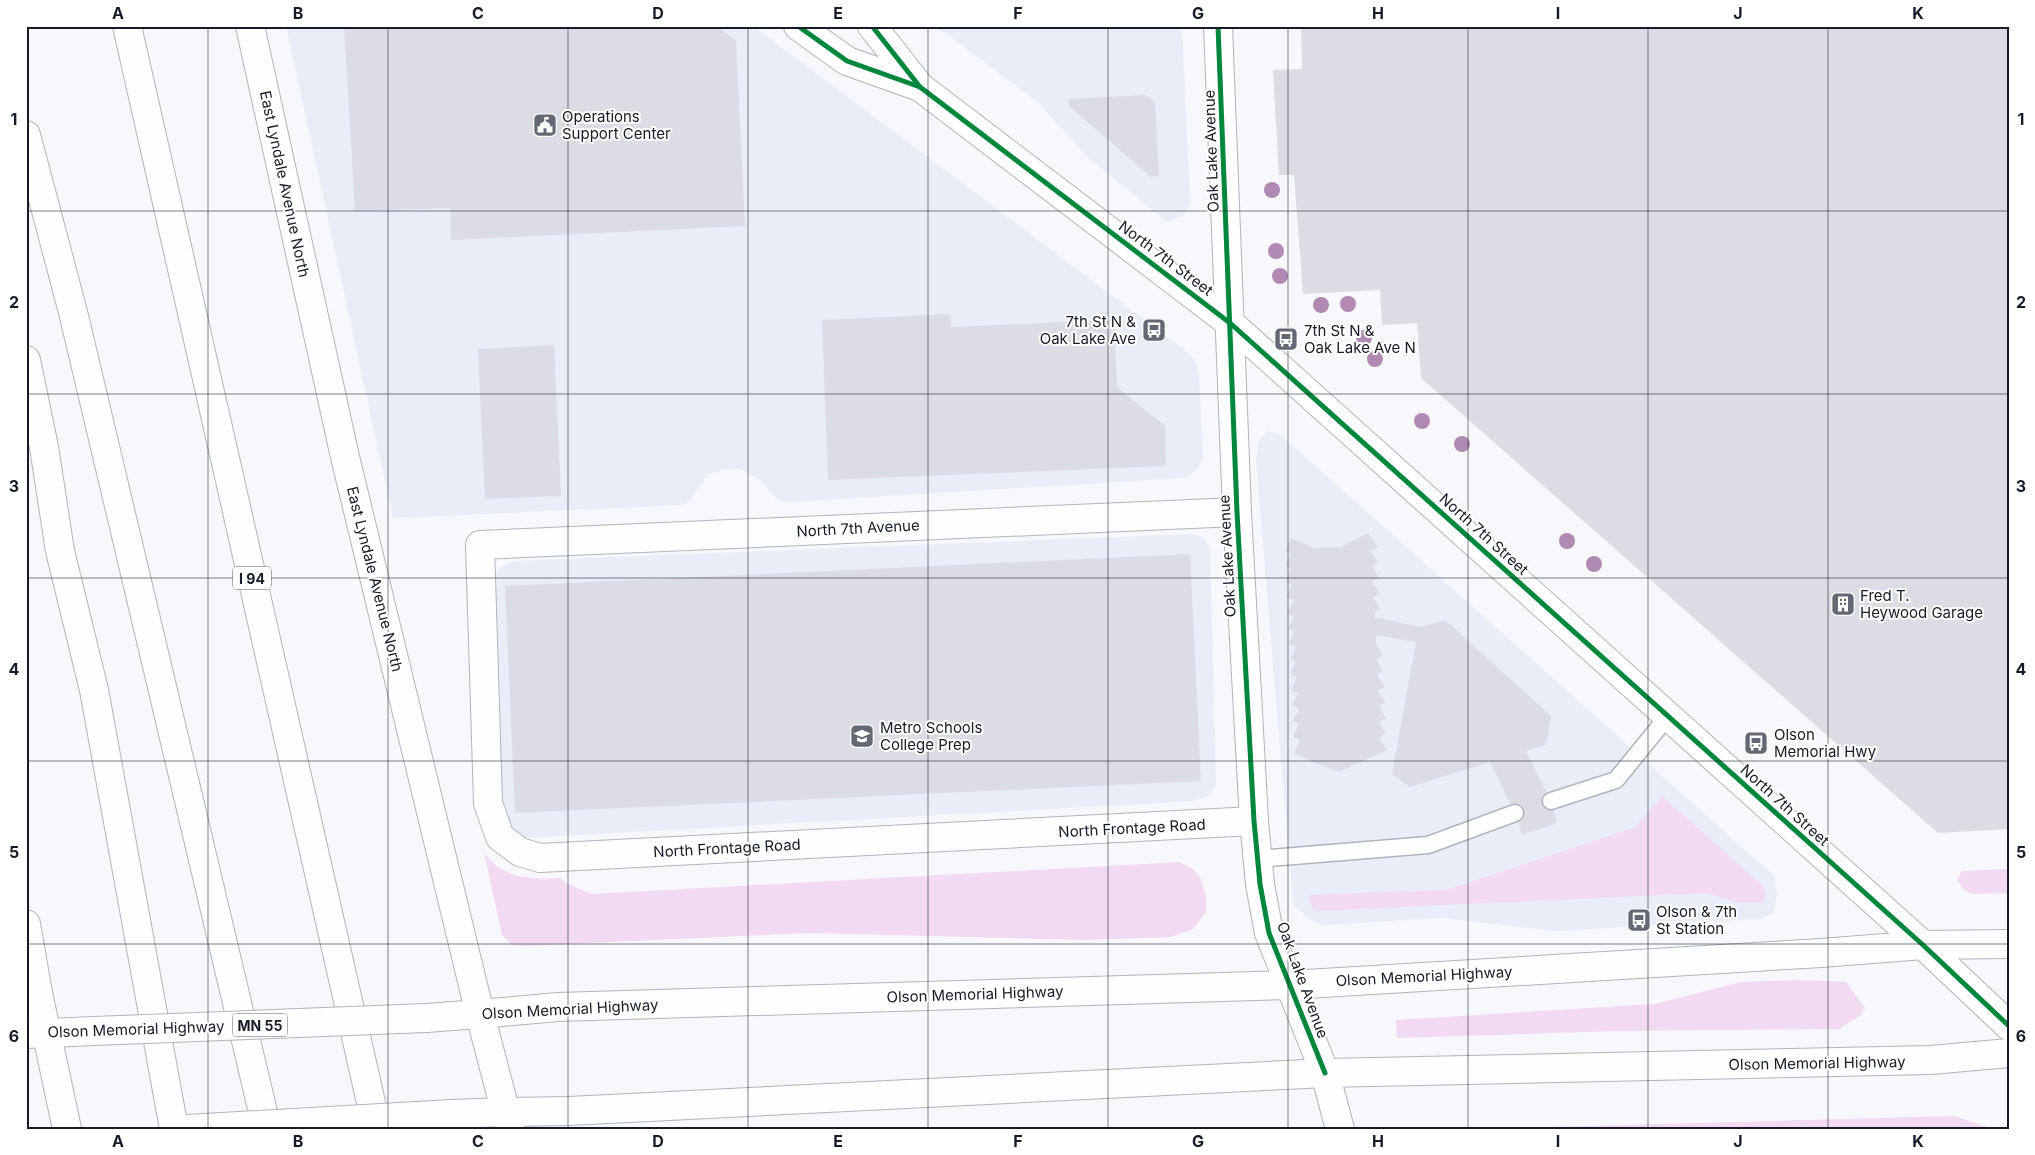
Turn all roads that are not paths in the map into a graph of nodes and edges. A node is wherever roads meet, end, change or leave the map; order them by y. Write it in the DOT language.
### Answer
graph roads {
  1 [pos="127,26"];
  2 [pos="250,26"];
  3 [pos="798,26"];
  4 [pos="872,26"];
  5 [pos="1218,26"];
  6 [pos="920,87"];
  7 [pos="26,135"];
  8 [pos="1230,322"];
  9 [pos="26,360"];
  10 [pos="1237,512"];
  11 [pos="480,545"];
  12 [pos="1668,716"];
  13 [pos="1551,801"];
  14 [pos="1515,813"];
  15 [pos="1254,821"];
  16 [pos="1258,859"];
  17 [pos="26,924"];
  18 [pos="2009,944"];
  19 [pos="1923,945"];
  20 [pos="1290,985"];
  21 [pos="480,1014"];
  22 [pos="2009,1026"];
  23 [pos="36,1033"];
  24 [pos="2009,1053"];
  25 [pos="1324,1073"];
  26 [pos="507,1120"];
  27 [pos="67,1129"];
  28 [pos="174,1129"];
  29 [pos="187,1129"];
  30 [pos="268,1129"];
  31 [pos="377,1129"];
  32 [pos="1340,1129"];
  1 -- 31 [label="main road, I 94"];
  2 -- 21 [label="main road, East Lyndale Avenue North"];
  3 -- 6 [label="main road, North 7th Street"];
  4 -- 6 [label="main road, North 7th Street"];
  5 -- 8 [label="main road, Oak Lake Avenue"];
  6 -- 8 [label="main road, North 7th Street"];
  7 -- 30 [label="main road"];
  8 -- 10 [label="main road, Oak Lake Avenue"];
  8 -- 12 [label="main road, North 7th Street"];
  9 -- 28 [label="main road"];
  10 -- 11 [label="main road, North 7th Avenue"];
  10 -- 15 [label="main road, Oak Lake Avenue"];
  11 -- 15 [label="main road, North Frontage Road"];
  12 -- 13 [label="lane"];
  12 -- 19 [label="main road, North 7th Street"];
  14 -- 16 [label="lane"];
  15 -- 16 [label="main road, Oak Lake Avenue"];
  16 -- 20 [label="main road, Oak Lake Avenue"];
  17 -- 23 [label="main road"];
  18 -- 19 [label="main road, Olson Memorial Highway"];
  19 -- 20 [label="main road, Olson Memorial Highway"];
  19 -- 22 [label="main road, North 7th Street"];
  20 -- 21 [label="main road, Olson Memorial Highway"];
  20 -- 25 [label="main road, Oak Lake Avenue"];
  21 -- 23 [label="main road, Olson Memorial Highway / MN 55, bridge"];
  21 -- 26 [label="main road, East Lyndale Avenue North"];
  23 -- 27 [label="main road"];
  24 -- 25 [label="main road, Olson Memorial Highway"];
  25 -- 26 [label="main road, Olson Memorial Highway"];
  25 -- 32 [label="main road, Oak Lake Avenue"];
  26 -- 29 [label="main road, Olson Memorial Highway, bridge"];
}
